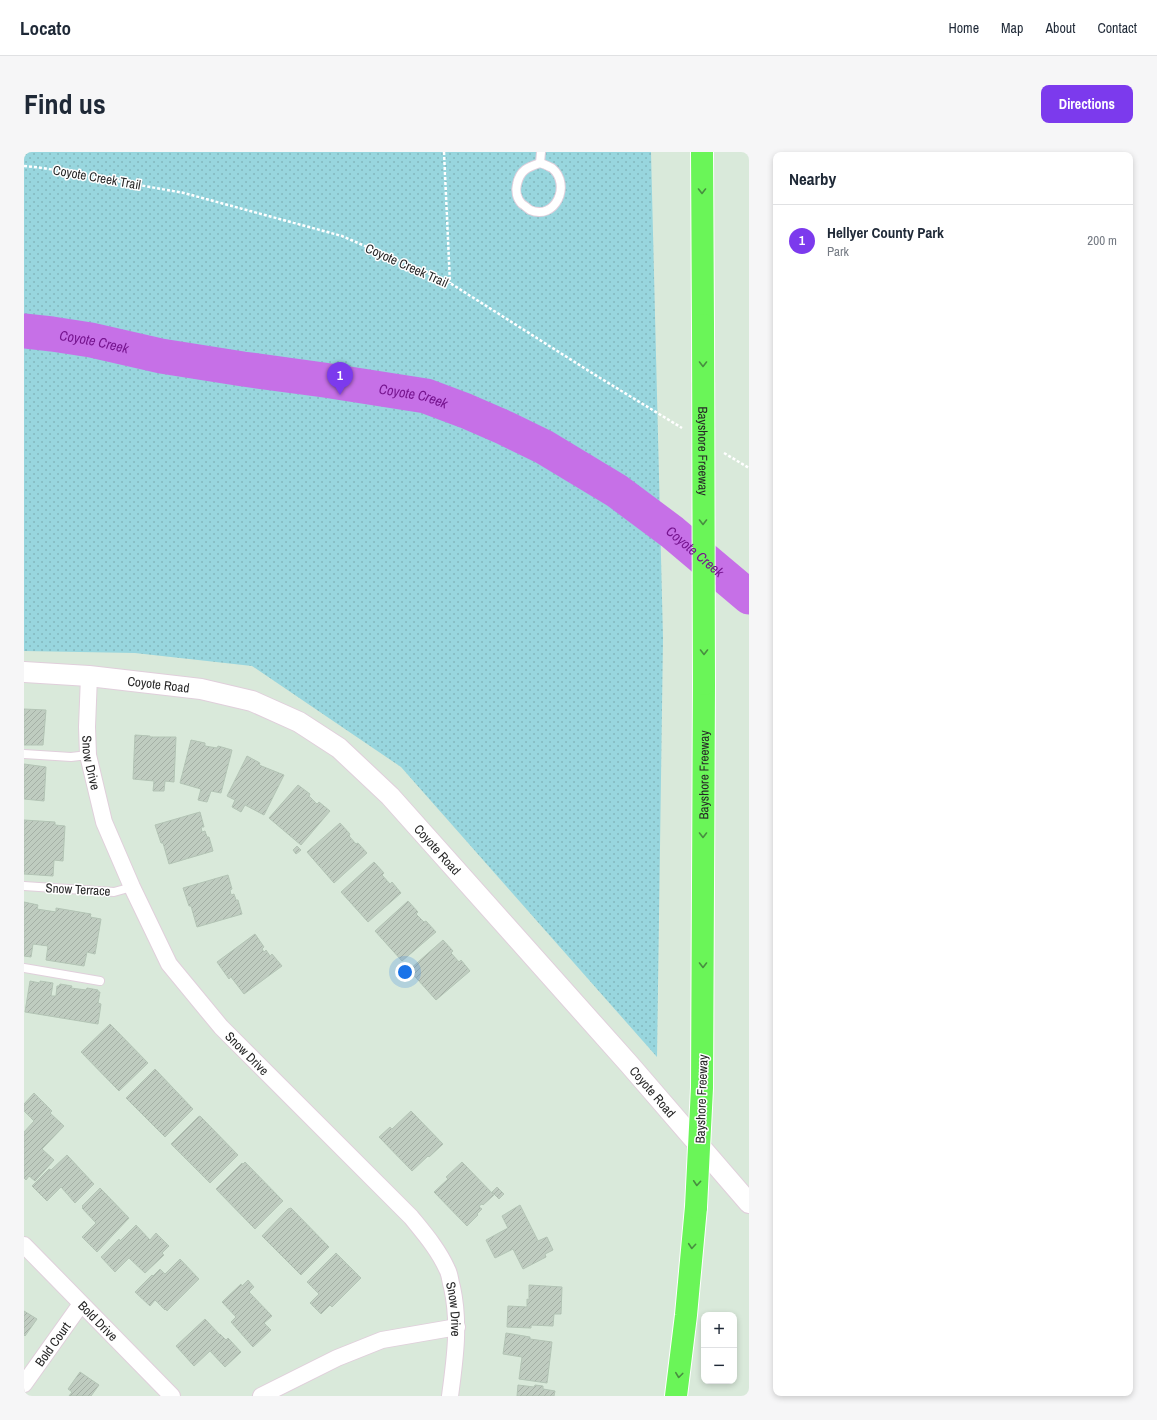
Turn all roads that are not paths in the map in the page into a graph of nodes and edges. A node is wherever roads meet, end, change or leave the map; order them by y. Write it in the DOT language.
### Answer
graph roads {
  1 [pos="541,152"];
  2 [pos="702,152"];
  3 [pos="540,163"];
  4 [pos="24,672"];
  5 [pos="89,676"];
  6 [pos="24,754"];
  7 [pos="88,755"];
  8 [pos="24,886"];
  9 [pos="132,887"];
  10 [pos="24,968"];
  11 [pos="100,981"];
  12 [pos="749,1203"];
  13 [pos="24,1245"];
  14 [pos="82,1304"];
  15 [pos="457,1328"];
  16 [pos="24,1384"];
  17 [pos="172,1396"];
  18 [pos="261,1396"];
  19 [pos="450,1396"];
  20 [pos="676,1396"];
  1 -- 3 [label="lane"];
  2 -- 20 [label="highway, Bayshore Freeway, one-way, bridge"];
  3 -- 3 [label="lane"];
  4 -- 5 [label="street, Coyote Road"];
  5 -- 7 [label="street, Snow Drive"];
  5 -- 12 [label="street, Coyote Road"];
  6 -- 7 [label="lane"];
  7 -- 9 [label="street, Snow Drive"];
  8 -- 9 [label="lane, Snow Terrace"];
  9 -- 15 [label="street, Snow Drive"];
  10 -- 11 [label="lane"];
  13 -- 14 [label="street, Bold Drive"];
  14 -- 16 [label="street, Bold Court"];
  14 -- 17 [label="street, Bold Drive"];
  15 -- 18 [label="street"];
  15 -- 19 [label="street, Snow Drive"];
}
